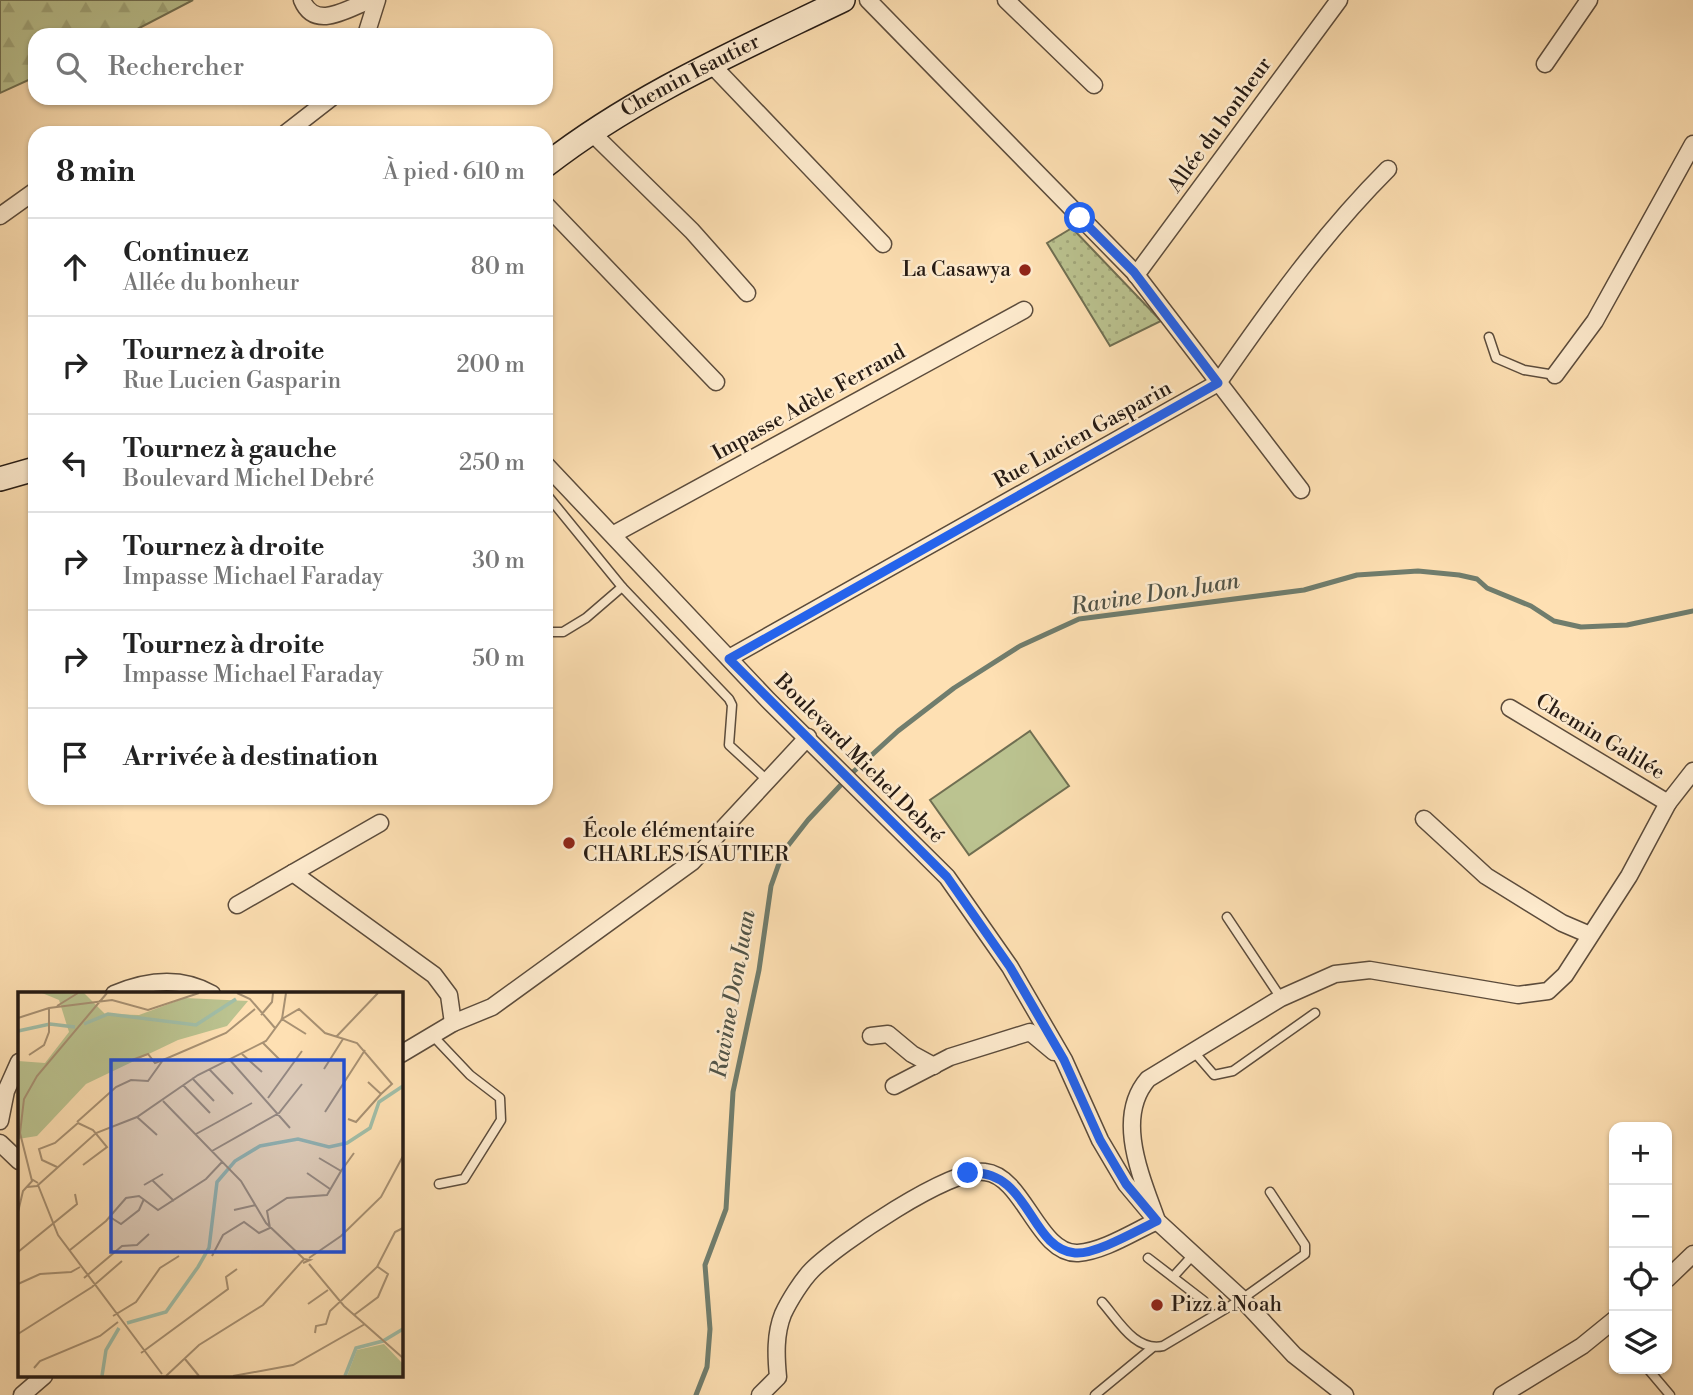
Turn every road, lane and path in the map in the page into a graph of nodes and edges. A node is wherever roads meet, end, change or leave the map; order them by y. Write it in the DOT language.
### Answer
graph roads {
  1 [pos="302,0"];
  2 [pos="370,0"];
  3 [pos="377,0"];
  4 [pos="843,0"];
  5 [pos="867,0"];
  6 [pos="1006,0"];
  7 [pos="1339,0"];
  8 [pos="1590,0"];
  9 [pos="368,28"];
  10 [pos="711,64"];
  11 [pos="1545,64"];
  12 [pos="1094,85"];
  13 [pos="322,105"];
  14 [pos="295,126"];
  15 [pos="590,131"];
  16 [pos="1693,144"];
  17 [pos="553,160"];
  18 [pos="1388,169"];
  19 [pos="28,196"];
  20 [pos="553,212"];
  21 [pos="0,216"];
  22 [pos="883,244"];
  23 [pos="1136,275"];
  24 [pos="747,293"];
  25 [pos="1024,310"];
  26 [pos="1489,337"];
  27 [pos="1555,375"];
  28 [pos="716,382"];
  29 [pos="1218,383"];
  30 [pos="28,471"];
  31 [pos="553,472"];
  32 [pos="0,479"];
  33 [pos="565,484"];
  34 [pos="1301,490"];
  35 [pos="553,491"];
  36 [pos="553,502"];
  37 [pos="614,534"];
  38 [pos="622,587"];
  39 [pos="553,632"];
  40 [pos="729,659"];
  41 [pos="1510,708"];
  42 [pos="807,737"];
  43 [pos="1693,771"];
  44 [pos="767,780"];
  45 [pos="1668,803"];
  46 [pos="1424,819"];
  47 [pos="380,823"];
  48 [pos="293,873"];
  49 [pos="237,905"];
  50 [pos="1227,917"];
  51 [pos="1590,935"];
  52 [pos="120,992"];
  53 [pos="209,992"];
  54 [pos="1281,998"];
  55 [pos="1315,1013"];
  56 [pos="453,1023"];
  57 [pos="433,1036"];
  58 [pos="871,1036"];
  59 [pos="402,1053"];
  60 [pos="1195,1053"];
  61 [pos="1064,1060"];
  62 [pos="18,1064"];
  63 [pos="934,1066"];
  64 [pos="894,1086"];
  65 [pos="0,1121"];
  66 [pos="0,1143"];
  67 [pos="18,1160"];
  68 [pos="439,1184"];
  69 [pos="1270,1192"];
  70 [pos="1157,1221"];
  71 [pos="1693,1254"];
  72 [pos="1193,1255"];
  73 [pos="1148,1258"];
  74 [pos="1672,1274"];
  75 [pos="1173,1277"];
  76 [pos="1242,1299"];
  77 [pos="1204,1301"];
  78 [pos="1102,1302"];
  79 [pos="1609,1327"];
  80 [pos="1152,1348"];
  81 [pos="1652,1374"];
  82 [pos="42,1378"];
  83 [pos="22,1395"];
  84 [pos="760,1395"];
  85 [pos="1095,1395"];
  86 [pos="1345,1395"];
  87 [pos="1502,1395"];
  88 [pos="1670,1395"];
  1 -- 2 [label="street"];
  3 -- 9 [label="street"];
  4 -- 10 [label="main road, Chemin Isautier"];
  5 -- 23 [label="street"];
  6 -- 12 [label="street"];
  7 -- 23 [label="street, Allée du bonheur"];
  8 -- 11 [label="street"];
  10 -- 15 [label="main road, Chemin Isautier"];
  10 -- 22 [label="street"];
  13 -- 14 [label="street"];
  15 -- 17 [label="main road, Chemin Isautier"];
  15 -- 24 [label="street"];
  16 -- 27 [label="street"];
  18 -- 29 [label="street, Rue Lucien Gasparin"];
  19 -- 21 [label="street"];
  20 -- 28 [label="street"];
  23 -- 29 [label="street"];
  25 -- 37 [label="street, Impasse Adèle Ferrand"];
  26 -- 27 [label="lane"];
  29 -- 34 [label="street"];
  29 -- 40 [label="street, Rue Lucien Gasparin"];
  30 -- 32 [label="main road"];
  31 -- 33 [label="street, Boulevard Michel Debré"];
  33 -- 35 [label="lane"];
  33 -- 37 [label="street, Boulevard Michel Debré"];
  36 -- 38 [label="lane"];
  37 -- 40 [label="street, Boulevard Michel Debré"];
  38 -- 39 [label="lane"];
  38 -- 44 [label="lane"];
  40 -- 42 [label="street, Boulevard Michel Debré"];
  41 -- 45 [label="street, Chemin Galilée"];
  42 -- 44 [label="street"];
  42 -- 61 [label="street, Boulevard Michel Debré"];
  43 -- 45 [label="street, Chemin Galilée"];
  44 -- 56 [label="street"];
  45 -- 51 [label="street, Chemin Galilée"];
  46 -- 51 [label="street"];
  47 -- 48 [label="street"];
  48 -- 49 [label="street"];
  48 -- 56 [label="street"];
  50 -- 54 [label="lane"];
  51 -- 54 [label="street, Chemin Galilée"];
  52 -- 53 [label="street"];
  54 -- 60 [label="street"];
  55 -- 60 [label="lane"];
  56 -- 57 [label="street"];
  57 -- 59 [label="street"];
  57 -- 68 [label="lane"];
  58 -- 63 [label="street"];
  60 -- 70 [label="street"];
  61 -- 63 [label="street"];
  61 -- 70 [label="street, Boulevard Michel Debré"];
  62 -- 65 [label="street"];
  63 -- 64 [label="street"];
  66 -- 67 [label="street"];
  69 -- 76 [label="lane"];
  70 -- 72 [label="street, Boulevard Michel Debré"];
  70 -- 84 [label="street"];
  71 -- 74 [label="street"];
  72 -- 75 [label="lane"];
  72 -- 76 [label="street, Boulevard Michel Debré"];
  73 -- 75 [label="lane"];
  75 -- 77 [label="lane"];
  76 -- 80 [label="lane"];
  76 -- 86 [label="street, Boulevard Michel Debré"];
  78 -- 80 [label="lane"];
  79 -- 87 [label="street"];
  80 -- 85 [label="lane"];
  81 -- 88 [label="lane"];
  82 -- 83 [label="street"];
}
